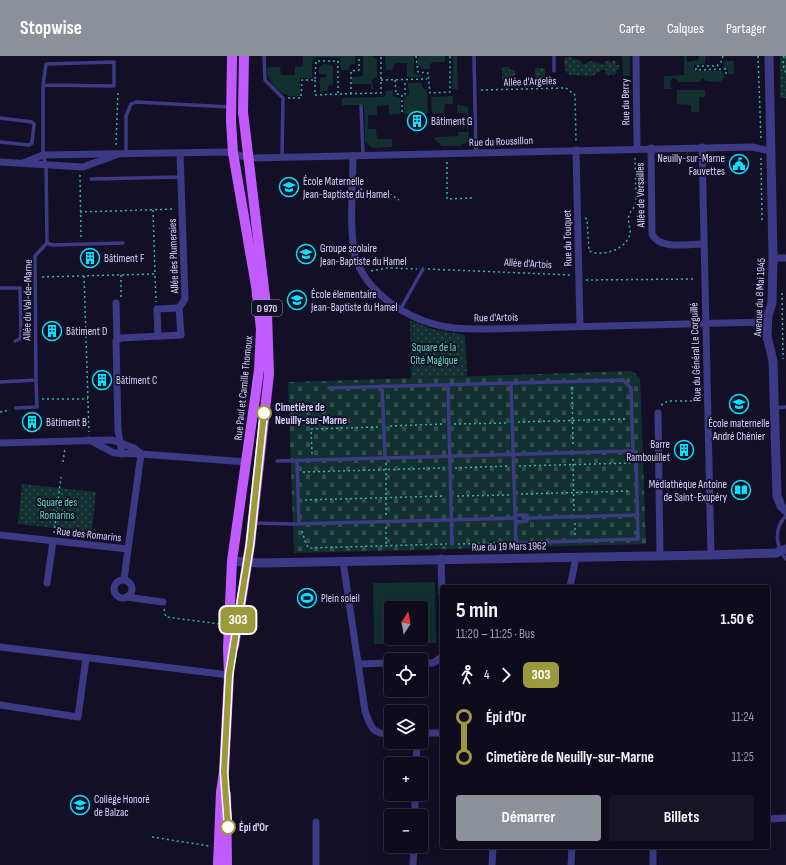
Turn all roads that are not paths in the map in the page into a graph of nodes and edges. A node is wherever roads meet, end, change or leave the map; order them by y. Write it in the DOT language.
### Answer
graph roads {
  1 [pos="232,56"];
  2 [pos="244,56"];
  3 [pos="264,56"];
  4 [pos="474,56"];
  5 [pos="554,56"];
  6 [pos="636,56"];
  7 [pos="769,56"];
  8 [pos="554,71"];
  9 [pos="43,85"];
  10 [pos="361,106"];
  11 [pos="232,107"];
  12 [pos="0,118"];
  13 [pos="0,142"];
  14 [pos="702,147"];
  15 [pos="637,148"];
  16 [pos="651,148"];
  17 [pos="576,150"];
  18 [pos="770,151"];
  19 [pos="121,153"];
  20 [pos="180,153"];
  21 [pos="233,153"];
  22 [pos="476,153"];
  23 [pos="43,154"];
  24 [pos="353,156"];
  25 [pos="363,156"];
  26 [pos="282,157"];
  27 [pos="249,158"];
  28 [pos="0,162"];
  29 [pos="23,163"];
  30 [pos="46,165"];
  31 [pos="181,177"];
  32 [pos="91,179"];
  33 [pos="47,243"];
  34 [pos="123,243"];
  35 [pos="703,244"];
  36 [pos="773,258"];
  37 [pos="786,258"];
  38 [pos="422,269"];
  39 [pos="0,288"];
  40 [pos="116,303"];
  41 [pos="179,308"];
  42 [pos="400,310"];
  43 [pos="706,322"];
  44 [pos="767,322"];
  45 [pos="580,326"];
  46 [pos="158,336"];
  47 [pos="118,339"];
  48 [pos="15,341"];
  49 [pos="36,380"];
  50 [pos="0,382"];
  51 [pos="511,383"];
  52 [pos="448,385"];
  53 [pos="382,386"];
  54 [pos="329,388"];
  55 [pos="786,407"];
  56 [pos="16,408"];
  57 [pos="775,408"];
  58 [pos="658,413"];
  59 [pos="89,440"];
  60 [pos="120,442"];
  61 [pos="0,443"];
  62 [pos="122,454"];
  63 [pos="140,454"];
  64 [pos="513,455"];
  65 [pos="450,456"];
  66 [pos="385,458"];
  67 [pos="297,460"];
  68 [pos="277,461"];
  69 [pos="247,462"];
  70 [pos="636,462"];
  71 [pos="786,511"];
  72 [pos="638,515"];
  73 [pos="786,516"];
  74 [pos="516,518"];
  75 [pos="527,518"];
  76 [pos="452,520"];
  77 [pos="251,523"];
  78 [pos="299,524"];
  79 [pos="0,535"];
  80 [pos="53,541"];
  81 [pos="452,544"];
  82 [pos="128,549"];
  83 [pos="784,553"];
  84 [pos="660,555"];
  85 [pos="711,555"];
  86 [pos="576,557"];
  87 [pos="441,558"];
  88 [pos="232,561"];
  89 [pos="247,561"];
  90 [pos="343,561"];
  91 [pos="124,580"];
  92 [pos="47,583"];
  93 [pos="442,585"];
  94 [pos="570,585"];
  95 [pos="126,597"];
  96 [pos="163,602"];
  97 [pos="0,647"];
  98 [pos="86,658"];
  99 [pos="440,658"];
  100 [pos="384,663"];
  101 [pos="428,663"];
  102 [pos="359,664"];
  103 [pos="229,675"];
  104 [pos="0,705"];
  105 [pos="428,733"];
  106 [pos="440,733"];
  107 [pos="384,734"];
  108 [pos="224,772"];
  109 [pos="786,818"];
  110 [pos="770,819"];
  111 [pos="316,822"];
  112 [pos="493,849"];
  113 [pos="572,849"];
  114 [pos="653,849"];
  115 [pos="414,853"];
  116 [pos="218,865"];
  117 [pos="227,865"];
  118 [pos="316,865"];
  119 [pos="414,865"];
  120 [pos="492,865"];
  121 [pos="571,865"];
  122 [pos="653,865"];
  1 -- 11 [label="main road, Rue Paul et Camille Thomoux / D 970"];
  2 -- 27 [label="main road, Rue Paul et Camille Thomoux / D 970"];
  3 -- 26 [label="lane"];
  4 -- 22 [label="lane"];
  5 -- 8 [label="lane"];
  6 -- 15 [label="street, Rue du Berry"];
  7 -- 18 [label="street, Avenue du 8 Mai 1945"];
  9 -- 9 [label="lane"];
  9 -- 23 [label="lane"];
  10 -- 25 [label="lane"];
  11 -- 19 [label="lane"];
  11 -- 21 [label="main road, Rue Paul et Camille Thomoux / D 970"];
  12 -- 13 [label="lane"];
  14 -- 16 [label="street, Rue du Roussillon"];
  14 -- 18 [label="street, Rue du Roussillon"];
  14 -- 35 [label="street, Rue du Général Le Corguillé"];
  15 -- 16 [label="street, Rue du Roussillon"];
  15 -- 17 [label="street, Rue du Roussillon"];
  16 -- 35 [label="street, Allée de Versailles"];
  17 -- 22 [label="street, Rue du Roussillon"];
  17 -- 45 [label="street, Rue du Touquet"];
  18 -- 36 [label="street, Avenue du 8 Mai 1945"];
  19 -- 20 [label="street, Rue du Roussillon"];
  19 -- 23 [label="street, Rue du Roussillon"];
  19 -- 30 [label="street"];
  20 -- 21 [label="street, Rue du Roussillon"];
  20 -- 31 [label="street, Allée des Plumeraies"];
  21 -- 27 [label="street, Rue du Roussillon"];
  21 -- 69 [label="main road, Rue Paul et Camille Thomoux / D 970"];
  22 -- 25 [label="street, Rue du Roussillon"];
  23 -- 29 [label="street"];
  23 -- 30 [label="lane"];
  24 -- 25 [label="street, Rue du Roussillon"];
  24 -- 26 [label="street, Rue du Roussillon"];
  24 -- 42 [label="street, Rue d'Artois"];
  26 -- 27 [label="street, Rue du Roussillon"];
  27 -- 77 [label="main road, Rue Paul et Camille Thomoux / D 970"];
  28 -- 29 [label="street"];
  29 -- 30 [label="street"];
  30 -- 33 [label="lane"];
  31 -- 32 [label="lane"];
  31 -- 41 [label="street, Allée des Plumeraies"];
  33 -- 34 [label="lane"];
  33 -- 49 [label="lane, Allée du Val-de-Marne"];
  35 -- 43 [label="street, Rue du Général Le Corguillé"];
  36 -- 37 [label="street"];
  36 -- 44 [label="street, Avenue du 8 Mai 1945"];
  38 -- 42 [label="lane"];
  39 -- 48 [label="lane"];
  40 -- 47 [label="street"];
  41 -- 46 [label="street"];
  41 -- 46 [label="street, Allée des Plumeraies"];
  42 -- 45 [label="street, Rue d'Artois"];
  43 -- 44 [label="street, Rue d'Artois"];
  43 -- 45 [label="street, Rue d'Artois"];
  43 -- 85 [label="street, Rue du Général Le Corguillé"];
  44 -- 57 [label="street, Avenue du 8 Mai 1945"];
  46 -- 47 [label="street, Allée des Plumeraies"];
  47 -- 60 [label="street"];
  49 -- 50 [label="lane"];
  49 -- 56 [label="lane, Allée du Val-de-Marne"];
  51 -- 52 [label="lane"];
  51 -- 64 [label="lane"];
  51 -- 64 [label="lane"];
  52 -- 53 [label="lane"];
  52 -- 65 [label="lane"];
  53 -- 54 [label="lane"];
  53 -- 66 [label="lane"];
  55 -- 57 [label="lane"];
  57 -- 71 [label="street, Avenue du 8 Mai 1945"];
  58 -- 84 [label="street"];
  59 -- 60 [label="street"];
  59 -- 61 [label="street"];
  59 -- 62 [label="street"];
  60 -- 62 [label="street"];
  60 -- 63 [label="street"];
  62 -- 63 [label="street"];
  63 -- 69 [label="street"];
  63 -- 82 [label="street, Rue des Romarins"];
  64 -- 65 [label="lane"];
  64 -- 74 [label="lane"];
  65 -- 66 [label="lane"];
  65 -- 76 [label="lane"];
  66 -- 67 [label="lane"];
  67 -- 68 [label="lane"];
  67 -- 78 [label="lane"];
  69 -- 88 [label="main road, Rue Paul et Camille Thomoux / D 970"];
  70 -- 72 [label="lane"];
  72 -- 74 [label="lane"];
  72 -- 75 [label="lane"];
  73 -- 83 [label="lane"];
  74 -- 75 [label="lane"];
  74 -- 75 [label="lane"];
  74 -- 76 [label="lane"];
  76 -- 78 [label="lane"];
  76 -- 81 [label="lane"];
  77 -- 78 [label="lane"];
  77 -- 89 [label="main road, Rue Paul et Camille Thomoux / D 970"];
  79 -- 80 [label="street, Rue des Romarins"];
  80 -- 82 [label="street, Rue des Romarins"];
  80 -- 92 [label="street"];
  82 -- 91 [label="street"];
  83 -- 85 [label="street, Rue du 19 Mars 1962"];
  84 -- 85 [label="street, Rue du 19 Mars 1962"];
  84 -- 86 [label="street, Rue du 19 Mars 1962"];
  86 -- 87 [label="street, Rue du 19 Mars 1962"];
  86 -- 94 [label="street"];
  87 -- 90 [label="street, Rue du 19 Mars 1962"];
  87 -- 93 [label="street"];
  88 -- 89 [label="street, Rue du 19 Mars 1962"];
  88 -- 103 [label="main road, Rue Paul et Camille Thomoux / D 970"];
  89 -- 90 [label="street, Rue du 19 Mars 1962"];
  89 -- 103 [label="main road, Rue Paul et Camille Thomoux / D 970"];
  90 -- 102 [label="street"];
  91 -- 95 [label="street"];
  91 -- 95 [label="street"];
  95 -- 96 [label="street"];
  97 -- 98 [label="street"];
  98 -- 103 [label="street"];
  98 -- 104 [label="street"];
  99 -- 101 [label="street"];
  100 -- 102 [label="street"];
  102 -- 107 [label="street"];
  103 -- 108 [label="main road, Rue Paul et Camille Thomoux / D 970"];
  105 -- 106 [label="street"];
  108 -- 116 [label="main road, Rue Paul et Camille Thomoux / D 970"];
  108 -- 117 [label="main road, Rue Paul et Camille Thomoux / D 970"];
  109 -- 110 [label="street"];
  111 -- 118 [label="street"];
  112 -- 120 [label="street"];
  113 -- 121 [label="street"];
  114 -- 122 [label="street"];
  115 -- 119 [label="street"];
}
